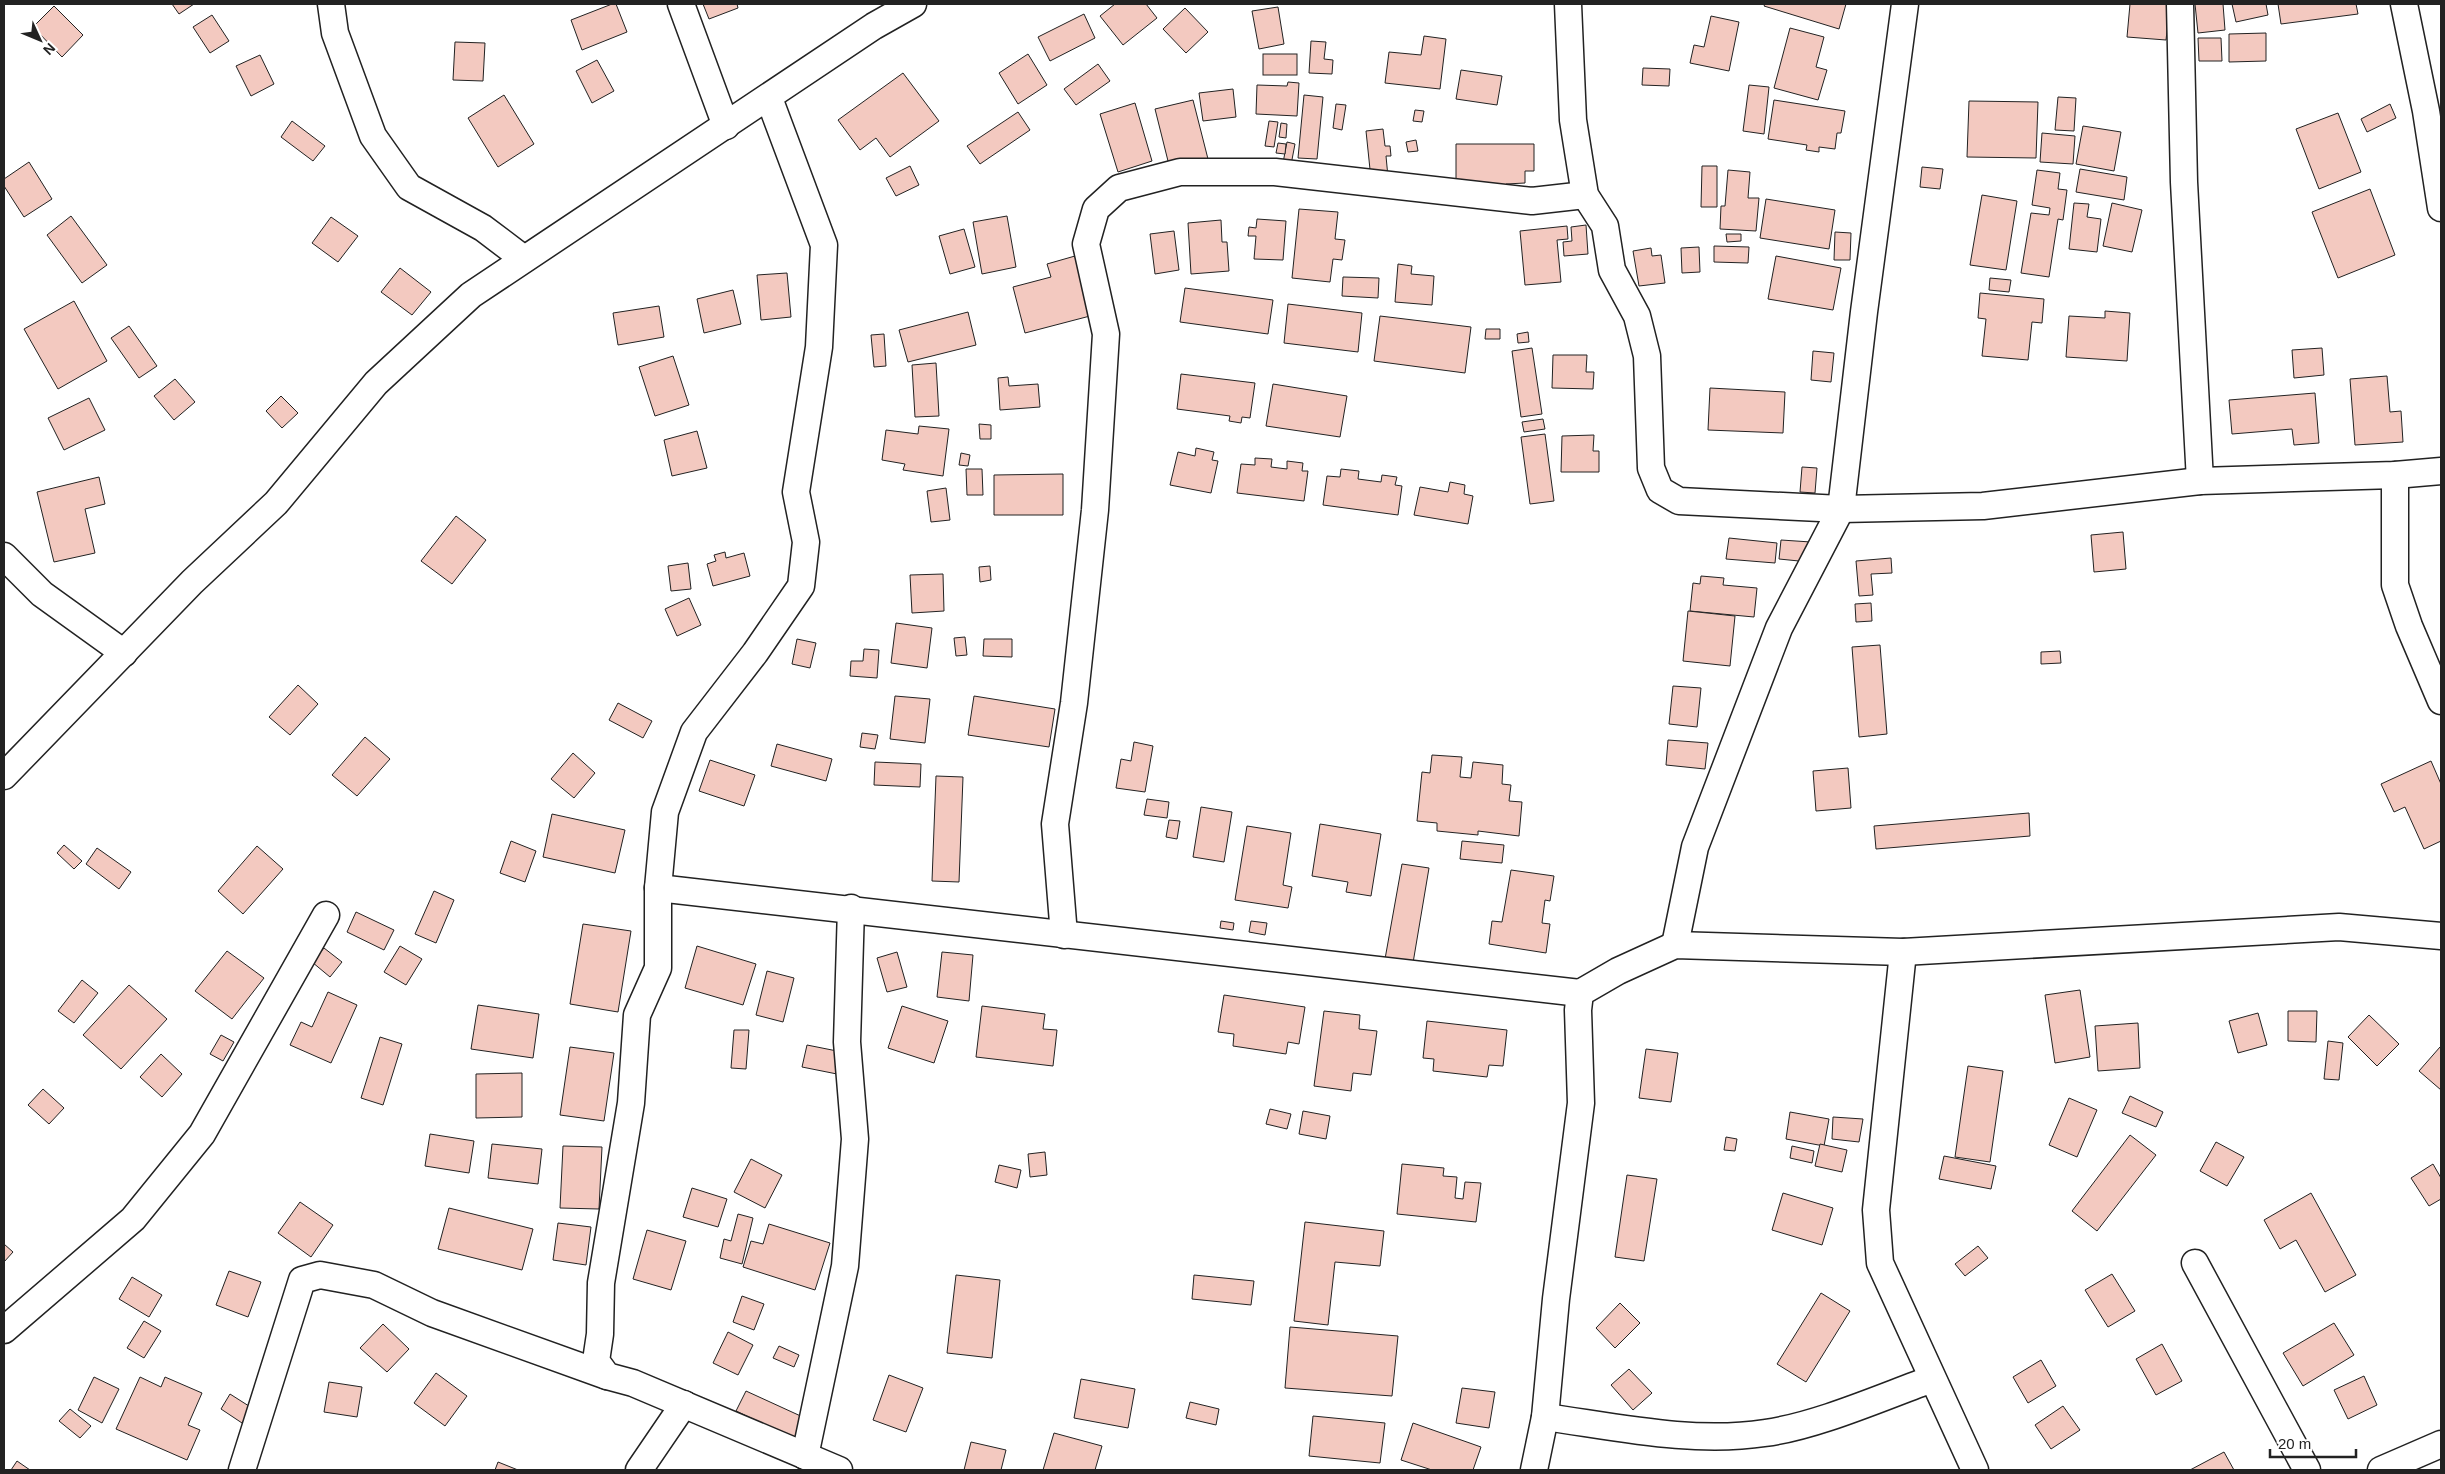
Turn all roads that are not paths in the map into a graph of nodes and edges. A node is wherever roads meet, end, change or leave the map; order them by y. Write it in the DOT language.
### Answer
graph roads {
  1 [pos="331,4"];
  2 [pos="681,4"];
  3 [pos="913,4"];
  4 [pos="1568,4"];
  5 [pos="1905,4"];
  6 [pos="2180,4"];
  7 [pos="2404,4"];
  8 [pos="769,98"];
  9 [pos="726,126"];
  10 [pos="1585,195"];
  11 [pos="2441,208"];
  12 [pos="524,259"];
  13 [pos="2441,471"];
  14 [pos="2395,475"];
  15 [pos="2200,481"];
  16 [pos="1841,509"];
  17 [pos="4,556"];
  18 [pos="124,653"];
  19 [pos="2441,701"];
  20 [pos="4,776"];
  21 [pos="658,888"];
  22 [pos="851,908"];
  23 [pos="326,915"];
  24 [pos="1064,935"];
  25 [pos="2441,936"];
  26 [pos="1674,946"];
  27 [pos="1903,952"];
  28 [pos="1580,993"];
  29 [pos="2195,1262"];
  30 [pos="4,1330"];
  31 [pos="607,1376"];
  32 [pos="1932,1379"];
  33 [pos="684,1404"];
  34 [pos="1545,1417"];
  35 [pos="2441,1444"];
  36 [pos="805,1456"];
  37 [pos="242,1470"];
  38 [pos="640,1470"];
  39 [pos="839,1470"];
  40 [pos="1534,1470"];
  41 [pos="1975,1470"];
  42 [pos="2307,1470"];
  43 [pos="2381,1470"];
  1 -- 12 [label="street"];
  2 -- 9 [label="street"];
  3 -- 8 [label="street"];
  4 -- 10 [label="street"];
  5 -- 16 [label="street"];
  6 -- 15 [label="street"];
  7 -- 11 [label="street"];
  8 -- 9 [label="street"];
  8 -- 21 [label="street"];
  9 -- 12 [label="street"];
  10 -- 16 [label="street"];
  10 -- 24 [label="street"];
  12 -- 18 [label="street"];
  13 -- 14 [label="street"];
  14 -- 15 [label="street"];
  14 -- 19 [label="street"];
  15 -- 16 [label="street"];
  16 -- 26 [label="street"];
  17 -- 18 [label="street"];
  18 -- 20 [label="street"];
  21 -- 22 [label="street"];
  21 -- 31 [label="street"];
  22 -- 24 [label="street"];
  22 -- 36 [label="street"];
  23 -- 30 [label="street"];
  24 -- 28 [label="street"];
  25 -- 27 [label="street"];
  26 -- 27 [label="street"];
  26 -- 28 [label="street"];
  27 -- 32 [label="street"];
  28 -- 34 [label="street"];
  29 -- 42 [label="street"];
  31 -- 33 [label="street"];
  31 -- 37 [label="street"];
  32 -- 34 [label="street"];
  32 -- 41 [label="street"];
  33 -- 36 [label="street"];
  33 -- 38 [label="street"];
  34 -- 40 [label="street"];
  35 -- 43 [label="street"];
  36 -- 39 [label="street"];
}
